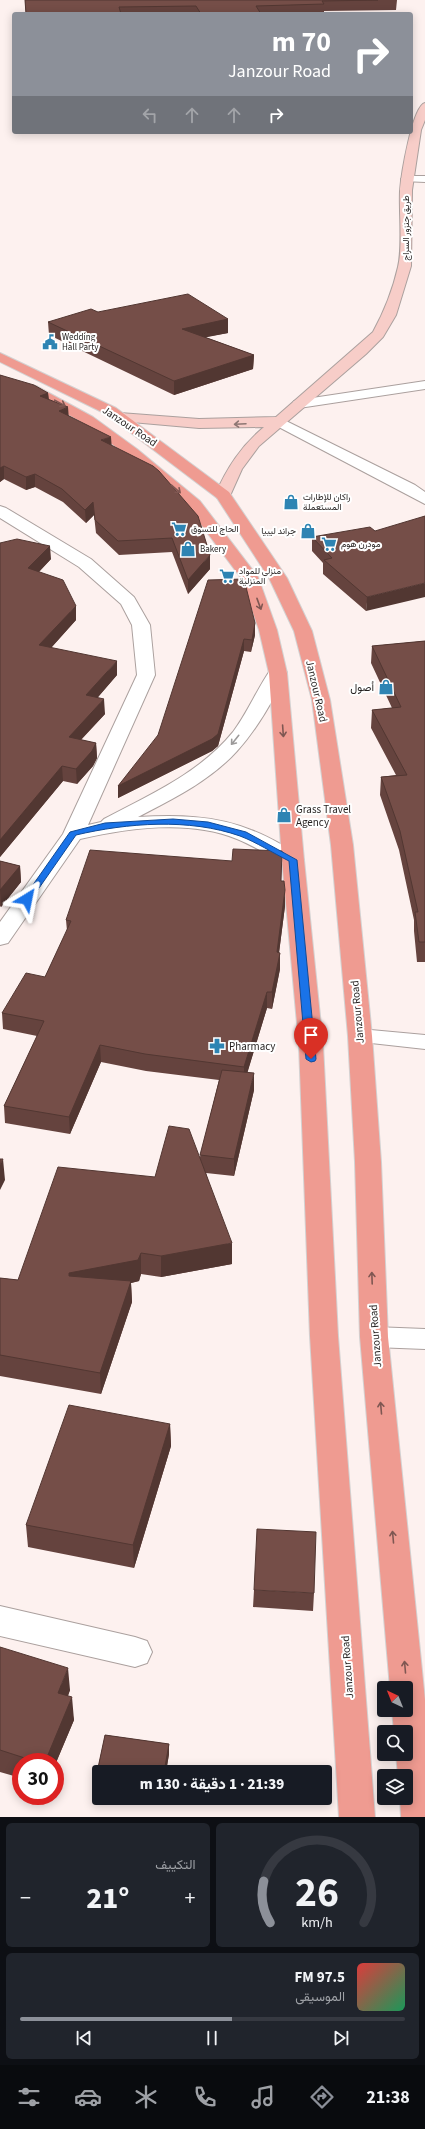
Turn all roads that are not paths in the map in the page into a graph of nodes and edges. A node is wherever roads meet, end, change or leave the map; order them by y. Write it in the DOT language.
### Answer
graph roads {
  1 [pos="425,106"];
  2 [pos="407,179"];
  3 [pos="425,179"];
  4 [pos="0,357"];
  5 [pos="0,374"];
  6 [pos="425,385"];
  7 [pos="300,404"];
  8 [pos="120,416"];
  9 [pos="278,421"];
  10 [pos="223,496"];
  11 [pos="425,499"];
  12 [pos="0,511"];
  13 [pos="278,673"];
  14 [pos="105,826"];
  15 [pos="73,834"];
  16 [pos="293,860"];
  17 [pos="0,938"];
  18 [pos="360,1036"];
  19 [pos="425,1042"];
  20 [pos="374,1336"];
  21 [pos="425,1339"];
  22 [pos="0,1621"];
  23 [pos="134,1652"];
  24 [pos="357,1817"];
  25 [pos="419,1817"];
  1 -- 2 [label="street, طريق جنزور السراج"];
  2 -- 3 [label="street"];
  2 -- 7 [label="street, طريق جنزور السراج"];
  4 -- 8 [label="main road, Janzour Road"];
  5 -- 13 [label="main road, Janzour Road, one-way"];
  6 -- 7 [label="street"];
  7 -- 9 [label="street, طريق جنزور السراج"];
  9 -- 8 [label="street, one-way"];
  8 -- 10 [label="main road, Janzour Road"];
  9 -- 10 [label="street, طريق جنزور السراج"];
  9 -- 11 [label="street"];
  10 -- 18 [label="main road, Janzour Road"];
  12 -- 15 [label="street"];
  13 -- 14 [label="street, one-way"];
  13 -- 16 [label="main road, Janzour Road, one-way"];
  14 -- 15 [label="street"];
  14 -- 16 [label="street"];
  15 -- 17 [label="street"];
  16 -- 24 [label="main road, Janzour Road"];
  18 -- 19 [label="lane"];
  20 -- 18 [label="main road, Janzour Road, one-way"];
  20 -- 21 [label="lane"];
  25 -- 20 [label="main road, Janzour Road, one-way"];
  22 -- 23 [label="street"];
}
